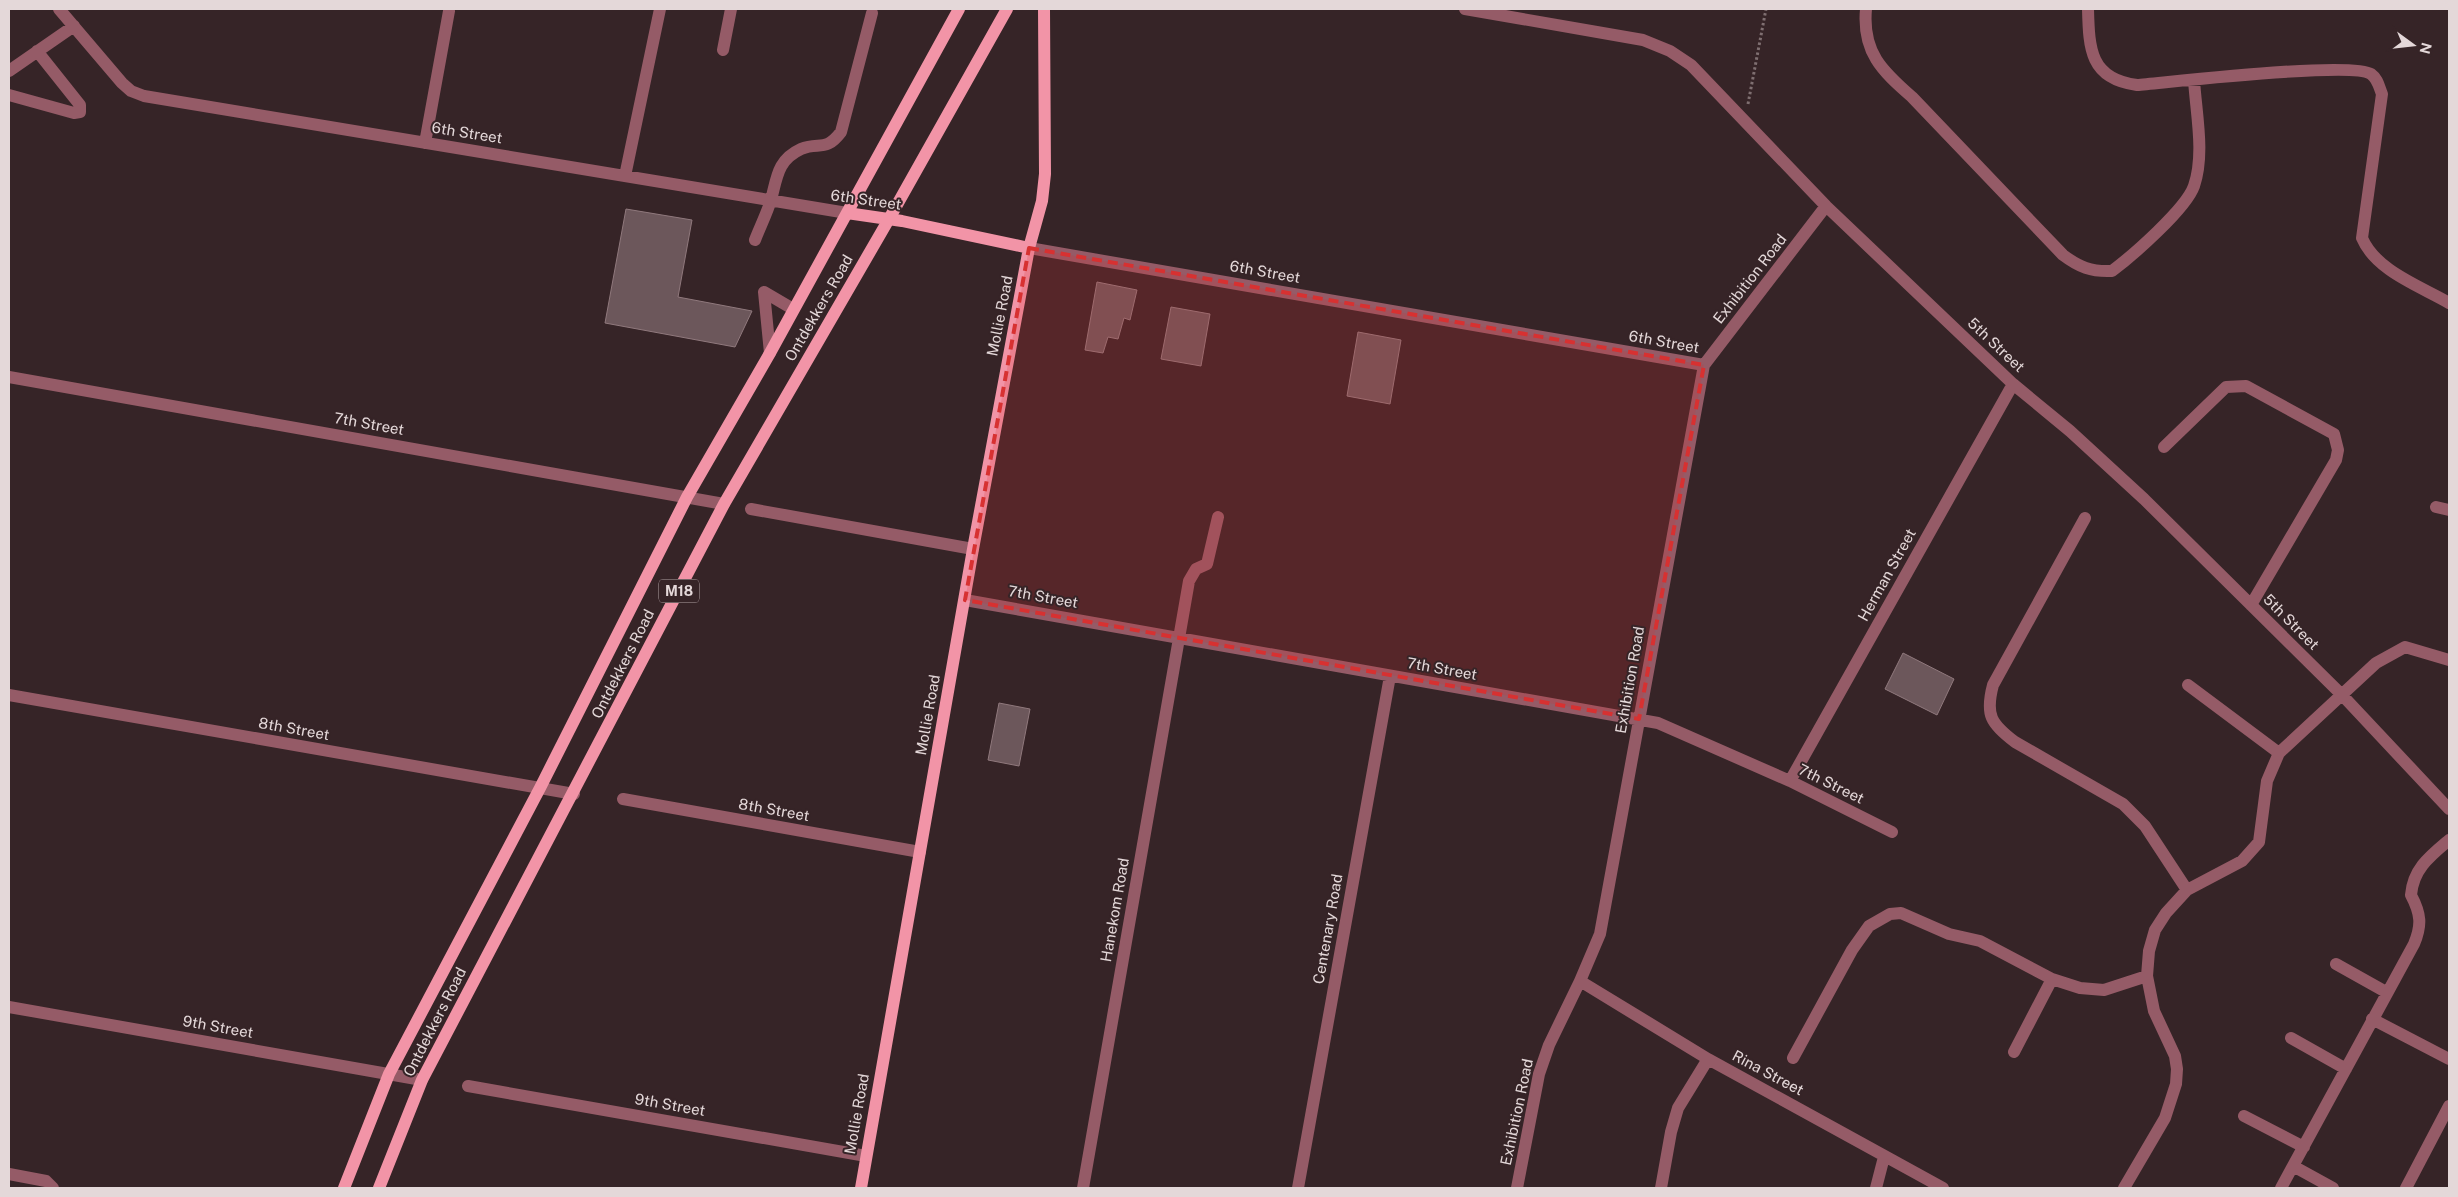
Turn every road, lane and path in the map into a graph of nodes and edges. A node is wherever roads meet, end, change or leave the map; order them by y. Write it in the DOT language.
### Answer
graph roads {
  1 [pos="59,9"];
  2 [pos="660,9"];
  3 [pos="731,9"];
  4 [pos="959,9"];
  5 [pos="1006,9"];
  6 [pos="1044,9"];
  7 [pos="1465,9"];
  8 [pos="1766,9"];
  9 [pos="1866,9"];
  10 [pos="2088,9"];
  11 [pos="449,11"];
  12 [pos="872,13"];
  13 [pos="74,26"];
  14 [pos="723,50"];
  15 [pos="37,51"];
  16 [pos="9,71"];
  17 [pos="2194,80"];
  18 [pos="9,95"];
  19 [pos="1745,120"];
  20 [pos="425,143"];
  21 [pos="625,176"];
  22 [pos="771,200"];
  23 [pos="1826,206"];
  24 [pos="847,213"];
  25 [pos="890,219"];
  26 [pos="755,240"];
  27 [pos="1029,248"];
  28 [pos="2449,303"];
  29 [pos="793,309"];
  30 [pos="770,353"];
  31 [pos="1704,365"];
  32 [pos="9,378"];
  33 [pos="2013,384"];
  34 [pos="2164,447"];
  35 [pos="686,497"];
  36 [pos="724,504"];
  37 [pos="2436,507"];
  38 [pos="750,508"];
  39 [pos="2449,510"];
  40 [pos="1218,516"];
  41 [pos="2085,518"];
  42 [pos="973,549"];
  43 [pos="965,600"];
  44 [pos="2251,605"];
  45 [pos="1179,638"];
  46 [pos="2449,660"];
  47 [pos="1390,676"];
  48 [pos="2188,685"];
  49 [pos="9,695"];
  50 [pos="2343,696"];
  51 [pos="1639,719"];
  52 [pos="2278,753"];
  53 [pos="1790,781"];
  54 [pos="540,788"];
  55 [pos="574,794"];
  56 [pos="623,799"];
  57 [pos="2449,809"];
  58 [pos="1892,832"];
  59 [pos="2449,840"];
  60 [pos="920,852"];
  61 [pos="2187,890"];
  62 [pos="2336,964"];
  63 [pos="2147,976"];
  64 [pos="2052,979"];
  65 [pos="1580,981"];
  66 [pos="2386,992"];
  67 [pos="9,1007"];
  68 [pos="2372,1019"];
  69 [pos="2291,1038"];
  70 [pos="2014,1052"];
  71 [pos="1793,1058"];
  72 [pos="2449,1059"];
  73 [pos="1708,1060"];
  74 [pos="2346,1068"];
  75 [pos="389,1074"];
  76 [pos="422,1080"];
  77 [pos="468,1086"];
  78 [pos="2449,1106"];
  79 [pos="2244,1116"];
  80 [pos="2304,1147"];
  81 [pos="866,1156"];
  82 [pos="1884,1157"];
  83 [pos="2293,1166"];
  84 [pos="9,1174"];
  85 [pos="53,1188"];
  86 [pos="344,1188"];
  87 [pos="379,1188"];
  88 [pos="861,1188"];
  89 [pos="1083,1188"];
  90 [pos="1298,1188"];
  91 [pos="1517,1188"];
  92 [pos="1661,1188"];
  93 [pos="1876,1188"];
  94 [pos="1943,1188"];
  95 [pos="2124,1188"];
  96 [pos="2281,1188"];
  97 [pos="2333,1188"];
  98 [pos="2406,1188"];
  1 -- 13 [label="street, 6th Street"];
  2 -- 21 [label="street"];
  3 -- 14 [label="street"];
  4 -- 24 [label="main road, Ontdekkers Road / M18"];
  5 -- 25 [label="main road, Ontdekkers Road / M18"];
  6 -- 27 [label="main road, Mollie Road"];
  7 -- 19 [label="street, 5th Street"];
  8 -- 19 [label="path"];
  9 -- 17 [label="street"];
  10 -- 17 [label="street"];
  11 -- 20 [label="street"];
  12 -- 22 [label="street"];
  13 -- 15 [label="street"];
  13 -- 20 [label="street, 6th Street"];
  15 -- 16 [label="street"];
  15 -- 18 [label="street"];
  17 -- 28 [label="street"];
  19 -- 23 [label="street, 5th Street"];
  20 -- 21 [label="street, 6th Street"];
  21 -- 22 [label="street, 6th Street"];
  22 -- 24 [label="street, 6th Street"];
  22 -- 26 [label="street"];
  23 -- 31 [label="street, Exhibition Road"];
  23 -- 33 [label="street, 5th Street"];
  24 -- 25 [label="main road, 6th Street"];
  24 -- 29 [label="main road, Ontdekkers Road / M18"];
  25 -- 27 [label="main road, 6th Street"];
  25 -- 36 [label="main road, Ontdekkers Road / M18"];
  27 -- 31 [label="street, 6th Street"];
  27 -- 42 [label="main road, Mollie Road"];
  29 -- 30 [label="main road, Ontdekkers Road / M18"];
  29 -- 30 [label="street"];
  30 -- 35 [label="main road, Ontdekkers Road / M18"];
  31 -- 51 [label="street, Exhibition Road"];
  32 -- 35 [label="street, 7th Street"];
  33 -- 44 [label="street, 5th Street"];
  33 -- 53 [label="street, Herman Street"];
  34 -- 44 [label="street"];
  35 -- 36 [label="street, 7th Street"];
  35 -- 54 [label="main road, Ontdekkers Road / M18"];
  36 -- 55 [label="main road, Ontdekkers Road / M18"];
  37 -- 39 [label="street"];
  38 -- 42 [label="street"];
  40 -- 45 [label="street, Hanekom Road"];
  41 -- 61 [label="street"];
  42 -- 43 [label="main road, Mollie Road"];
  43 -- 45 [label="street, 7th Street"];
  43 -- 60 [label="main road, Mollie Road"];
  44 -- 50 [label="street, 5th Street"];
  45 -- 47 [label="street, 7th Street"];
  45 -- 89 [label="street, Hanekom Road"];
  46 -- 50 [label="street"];
  47 -- 51 [label="street, 7th Street"];
  47 -- 90 [label="street, Centenary Road"];
  48 -- 52 [label="street"];
  49 -- 54 [label="street, 8th Street"];
  50 -- 52 [label="street"];
  50 -- 57 [label="street, 5th Street"];
  51 -- 53 [label="street, 7th Street"];
  51 -- 65 [label="street, Exhibition Road"];
  52 -- 61 [label="street"];
  53 -- 58 [label="street, 7th Street"];
  54 -- 55 [label="street, 8th Street"];
  54 -- 75 [label="main road, Ontdekkers Road / M18"];
  55 -- 76 [label="main road, Ontdekkers Road / M18"];
  56 -- 60 [label="street, 8th Street"];
  59 -- 66 [label="street"];
  60 -- 81 [label="main road, Mollie Road"];
  61 -- 63 [label="street"];
  62 -- 66 [label="street"];
  63 -- 64 [label="street"];
  63 -- 95 [label="street"];
  64 -- 70 [label="street"];
  64 -- 71 [label="street"];
  65 -- 73 [label="street, Rina Street"];
  65 -- 91 [label="street, Exhibition Road"];
  66 -- 68 [label="street"];
  67 -- 75 [label="street, 9th Street"];
  68 -- 72 [label="street"];
  68 -- 74 [label="street"];
  69 -- 74 [label="street"];
  73 -- 82 [label="street, Rina Street"];
  73 -- 92 [label="street"];
  74 -- 80 [label="street"];
  75 -- 76 [label="street, 9th Street"];
  75 -- 86 [label="main road, Ontdekkers Road / M18"];
  76 -- 87 [label="main road, Ontdekkers Road / M18"];
  77 -- 81 [label="street, 9th Street"];
  78 -- 98 [label="street"];
  79 -- 80 [label="street"];
  80 -- 83 [label="street"];
  81 -- 88 [label="main road, Mollie Road"];
  82 -- 93 [label="street"];
  82 -- 94 [label="street, Rina Street"];
  83 -- 96 [label="street"];
  83 -- 97 [label="street"];
  84 -- 85 [label="street"];
}
